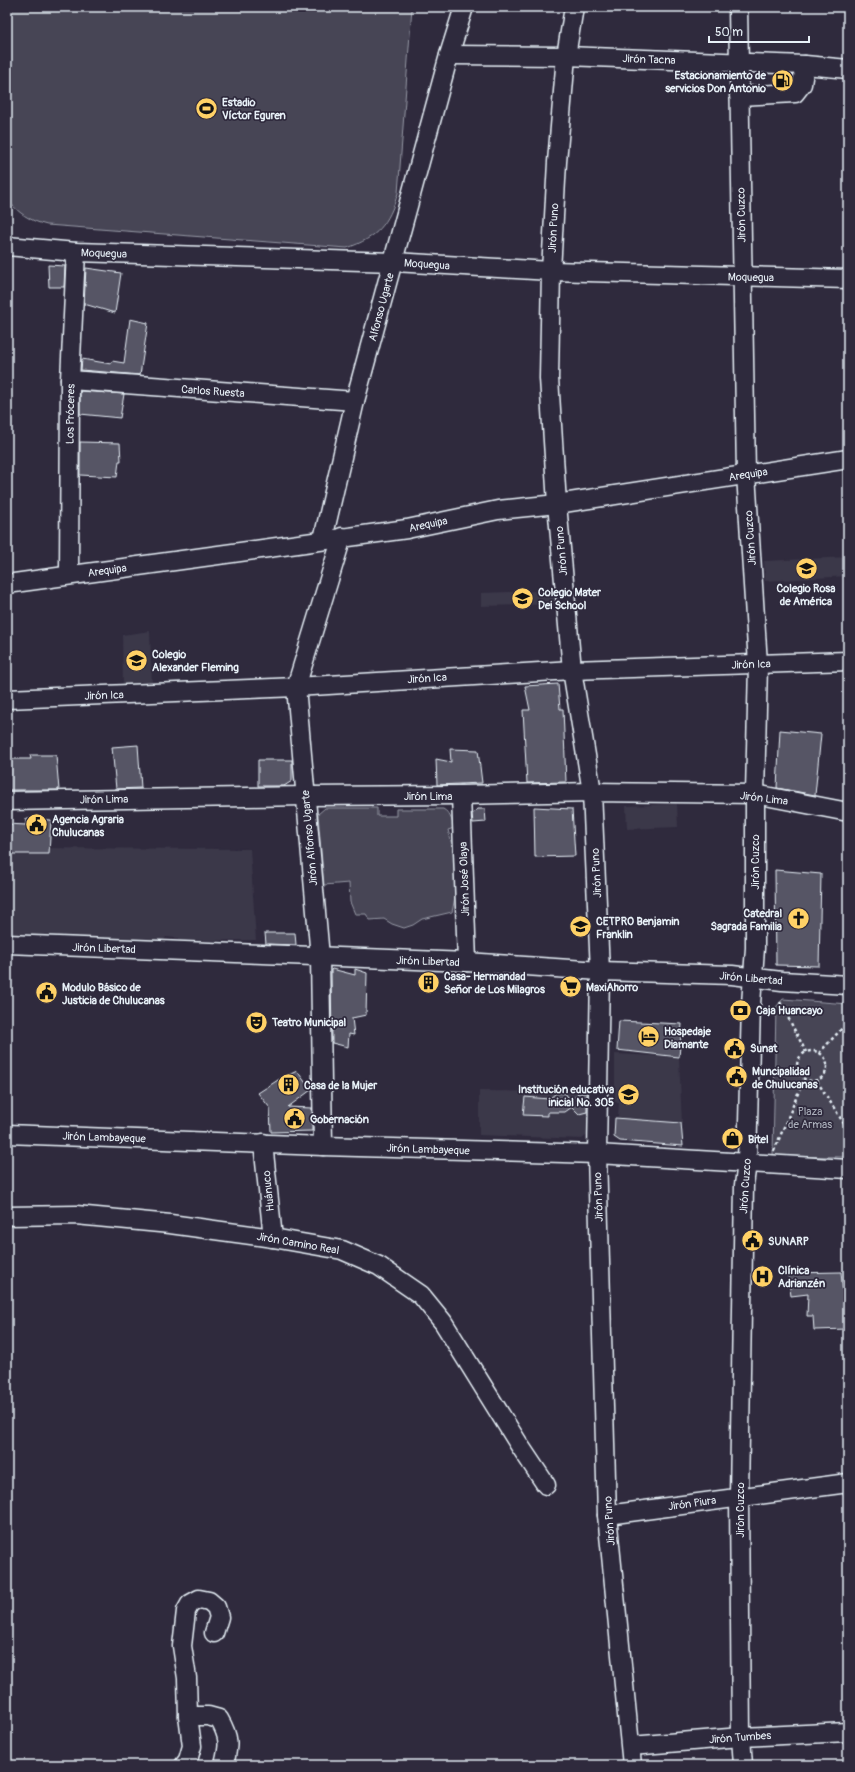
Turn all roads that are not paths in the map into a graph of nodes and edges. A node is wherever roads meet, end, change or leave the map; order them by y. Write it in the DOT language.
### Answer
graph roads {
  1 [pos="464,7"];
  2 [pos="574,7"];
  3 [pos="738,7"];
  4 [pos="449,54"];
  5 [pos="566,56"];
  6 [pos="738,63"];
  7 [pos="805,65"];
  8 [pos="848,69"];
  9 [pos="739,96"];
  10 [pos="7,246"];
  11 [pos="76,252"];
  12 [pos="394,262"];
  13 [pos="551,272"];
  14 [pos="742,277"];
  15 [pos="848,279"];
  16 [pos="70,380"];
  17 [pos="355,401"];
  18 [pos="848,459"];
  19 [pos="746,474"];
  20 [pos="557,504"];
  21 [pos="342,537"];
  22 [pos="324,539"];
  23 [pos="69,575"];
  24 [pos="7,584"];
  25 [pos="848,661"];
  26 [pos="758,664"];
  27 [pos="572,670"];
  28 [pos="296,686"];
  29 [pos="7,699"];
  30 [pos="592,792"];
  31 [pos="755,794"];
  32 [pos="461,795"];
  33 [pos="305,796"];
  34 [pos="7,801"];
  35 [pos="848,812"];
  36 [pos="7,944"];
  37 [pos="320,957"];
  38 [pos="467,962"];
  39 [pos="600,971"];
  40 [pos="753,978"];
  41 [pos="848,985"];
  42 [pos="7,1134"];
  43 [pos="263,1144"];
  44 [pos="324,1146"];
  45 [pos="597,1154"];
  46 [pos="747,1163"];
  47 [pos="848,1169"];
  48 [pos="7,1217"];
  49 [pos="273,1238"];
  50 [pos="848,1483"];
  51 [pos="546,1485"];
  52 [pos="740,1497"];
  53 [pos="607,1515"];
  54 [pos="214,1633"];
  55 [pos="188,1716"];
  56 [pos="848,1732"];
  57 [pos="741,1736"];
  58 [pos="631,1746"];
  59 [pos="184,1765"];
  60 [pos="224,1765"];
  61 [pos="632,1765"];
  62 [pos="743,1765"];
  1 -- 4 [label="street, Alfonso Ugarte"];
  2 -- 5 [label="street, Jirón Puno"];
  3 -- 6 [label="street, Jirón Cuzco"];
  4 -- 5 [label="street, Jirón Tacna"];
  4 -- 12 [label="street, Alfonso Ugarte"];
  5 -- 6 [label="street, Jirón Tacna"];
  5 -- 13 [label="street, Jirón Puno"];
  6 -- 7 [label="street, Jirón Tacna"];
  6 -- 9 [label="street, Jirón Cuzco"];
  7 -- 8 [label="street, Jirón Tacna"];
  7 -- 9 [label="street"];
  9 -- 14 [label="street, Jirón Cuzco"];
  10 -- 11 [label="street, Moquegua"];
  11 -- 12 [label="street, Moquegua"];
  11 -- 16 [label="street, Los Próceres"];
  12 -- 13 [label="street, Moquegua"];
  12 -- 17 [label="street, Alfonso Ugarte"];
  13 -- 14 [label="street, Moquegua"];
  13 -- 20 [label="street, Jirón Puno"];
  14 -- 15 [label="street, Moquegua"];
  14 -- 19 [label="street, Jirón Cuzco"];
  16 -- 17 [label="street, Carlos Ruesta"];
  16 -- 23 [label="street, Los Próceres"];
  17 -- 22 [label="street, Alfonso Ugarte"];
  18 -- 19 [label="street, Arequipa"];
  19 -- 20 [label="street, Arequipa"];
  19 -- 26 [label="street, Jirón Cuzco"];
  20 -- 21 [label="street, Arequipa"];
  20 -- 27 [label="street, Jirón Puno"];
  21 -- 22 [label="street, Arequipa"];
  21 -- 28 [label="street, Jirón Alfonso Ugarte"];
  22 -- 23 [label="street, Arequipa"];
  23 -- 24 [label="street, Arequipa"];
  25 -- 26 [label="street, Jirón Ica"];
  26 -- 27 [label="street, Jirón Ica"];
  26 -- 31 [label="street, Jirón Cuzco"];
  27 -- 28 [label="street, Jirón Ica"];
  27 -- 30 [label="street, Jirón Puno"];
  28 -- 29 [label="street, Jirón Ica"];
  28 -- 33 [label="street, Jirón Alfonso Ugarte"];
  30 -- 31 [label="street, Jirón Lima"];
  30 -- 32 [label="street, Jirón Lima"];
  30 -- 39 [label="street, Jirón Puno"];
  31 -- 35 [label="street, Jirón Lima"];
  31 -- 40 [label="street, Jirón Cuzco"];
  32 -- 33 [label="street, Jirón Lima"];
  32 -- 38 [label="street, Jirón José Olaya"];
  33 -- 34 [label="street, Jirón Lima"];
  33 -- 37 [label="street, Jirón Alfonso Ugarte"];
  36 -- 37 [label="street, Jirón Libertad"];
  37 -- 38 [label="street, Jirón Libertad"];
  37 -- 44 [label="street, Jirón Alfonso Ugarte"];
  38 -- 39 [label="street, Jirón Libertad"];
  39 -- 40 [label="street, Jirón Libertad"];
  39 -- 45 [label="street, Jirón Puno"];
  40 -- 41 [label="street, Jirón Libertad"];
  40 -- 46 [label="street, Jirón Cuzco"];
  42 -- 43 [label="street, Jirón Lambayeque"];
  43 -- 44 [label="street, Jirón Lambayeque"];
  43 -- 49 [label="street, Huánuco"];
  44 -- 45 [label="street, Jirón Lambayeque"];
  45 -- 46 [label="street, Jirón Lambayeque"];
  45 -- 53 [label="street, Jirón Puno"];
  46 -- 47 [label="street, Jirón Lambayeque"];
  46 -- 52 [label="street, Jirón Cuzco"];
  48 -- 49 [label="street, Jirón Camino Real"];
  49 -- 51 [label="street, Jirón Camino Real"];
  50 -- 52 [label="street, Jirón Piura"];
  52 -- 53 [label="street, Jirón Piura"];
  52 -- 57 [label="street, Jirón Cuzco"];
  53 -- 58 [label="street, Jirón Puno"];
  54 -- 55 [label="street"];
  55 -- 59 [label="street"];
  55 -- 60 [label="street"];
  56 -- 57 [label="street, Jirón Tumbes"];
  57 -- 58 [label="street, Jirón Tumbes"];
  57 -- 62 [label="street, Jirón Cuzco"];
  58 -- 61 [label="street, Jirón Puno"];
}
